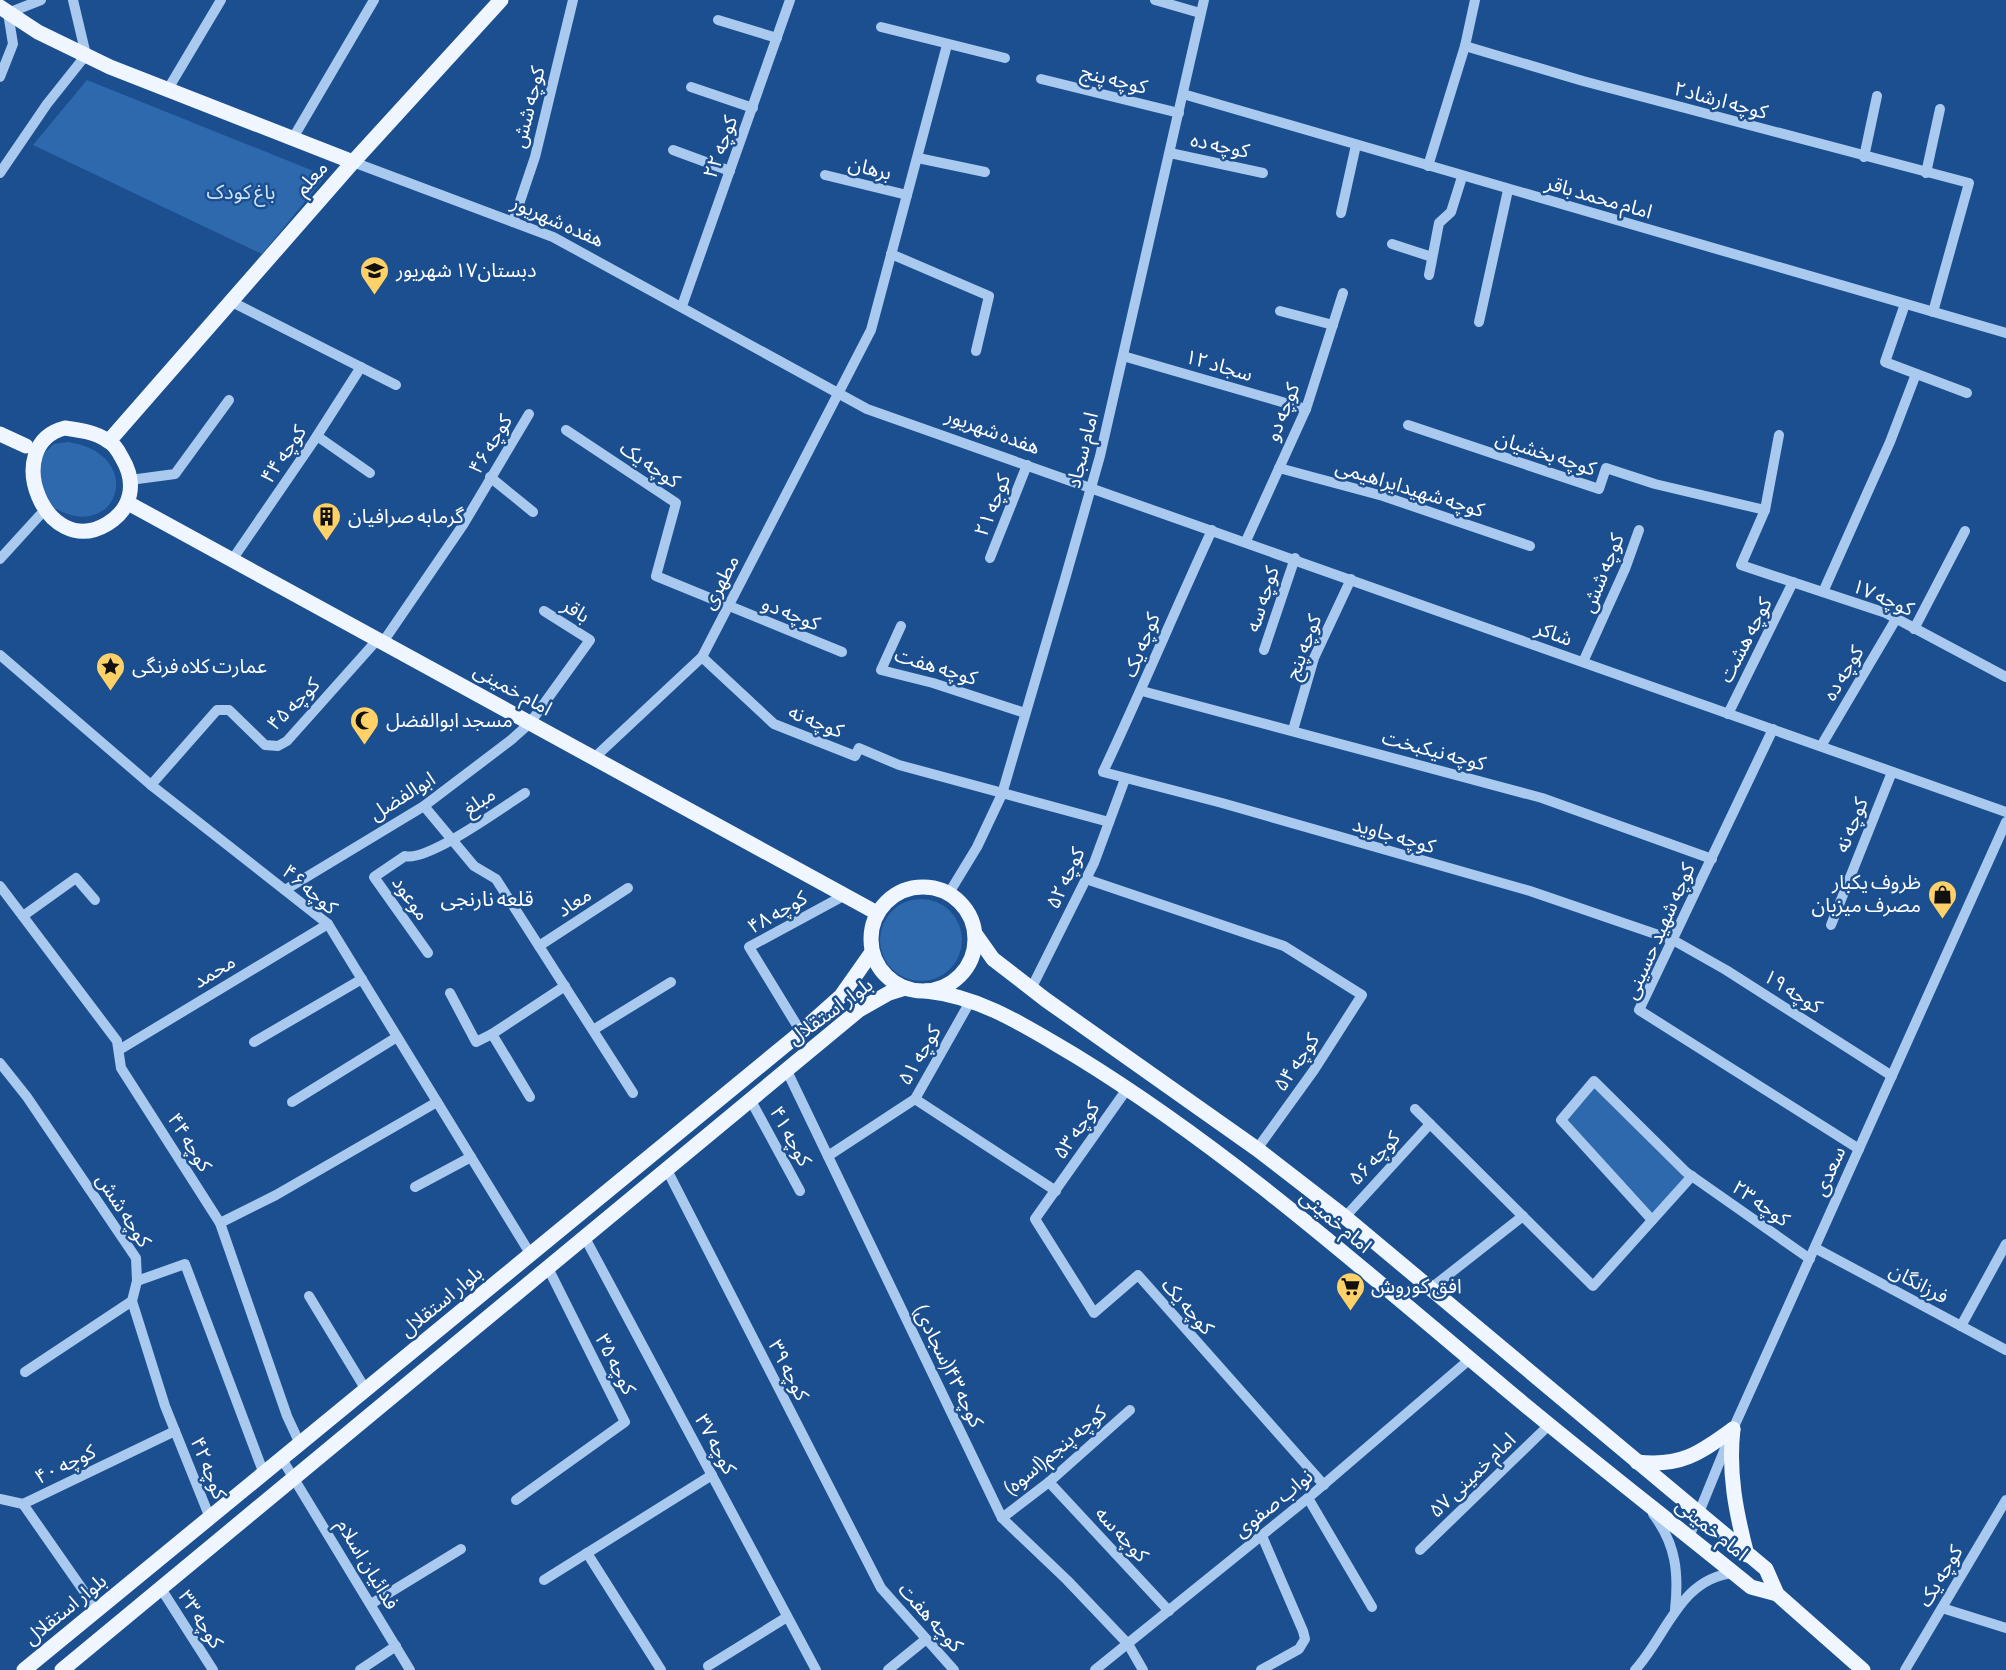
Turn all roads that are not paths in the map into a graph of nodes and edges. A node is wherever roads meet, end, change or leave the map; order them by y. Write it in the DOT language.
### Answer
graph roads {
  1 [pos="41,0"];
  2 [pos="74,0"];
  3 [pos="221,0"];
  4 [pos="374,0"];
  5 [pos="501,0"];
  6 [pos="573,0"];
  7 [pos="790,0"];
  8 [pos="1155,0"];
  9 [pos="1204,0"];
  10 [pos="1475,0"];
  11 [pos="4,10"];
  12 [pos="1200,13"];
  13 [pos="718,20"];
  14 [pos="881,27"];
  15 [pos="777,39"];
  16 [pos="947,45"];
  17 [pos="1465,46"];
  18 [pos="86,56"];
  19 [pos="1005,58"];
  20 [pos="0,77"];
  21 [pos="1041,79"];
  22 [pos="691,87"];
  23 [pos="168,89"];
  24 [pos="1183,94"];
  25 [pos="1877,96"];
  26 [pos="753,108"];
  27 [pos="1940,109"];
  28 [pos="1179,113"];
  29 [pos="293,138"];
  30 [pos="1356,145"];
  31 [pos="673,150"];
  32 [pos="1170,153"];
  33 [pos="1864,157"];
  34 [pos="918,158"];
  35 [pos="353,162"];
  36 [pos="1428,166"];
  37 [pos="730,171"];
  38 [pos="986,172"];
  39 [pos="1926,172"];
  40 [pos="0,173"];
  41 [pos="1263,173"];
  42 [pos="825,175"];
  43 [pos="1462,177"];
  44 [pos="1508,190"];
  45 [pos="907,195"];
  46 [pos="1341,213"];
  47 [pos="513,222"];
  48 [pos="1392,244"];
  49 [pos="891,254"];
  50 [pos="1432,256"];
  51 [pos="1429,275"];
  52 [pos="1343,293"];
  53 [pos="230,301"];
  54 [pos="1905,304"];
  55 [pos="682,306"];
  56 [pos="1280,311"];
  57 [pos="1933,312"];
  58 [pos="1479,322"];
  59 [pos="1333,325"];
  60 [pos="2006,333"];
  61 [pos="976,351"];
  62 [pos="1123,356"];
  63 [pos="361,367"];
  64 [pos="1916,374"];
  65 [pos="396,385"];
  66 [pos="839,393"];
  67 [pos="1967,393"];
  68 [pos="229,400"];
  69 [pos="1306,409"];
  70 [pos="529,414"];
  71 [pos="1407,425"];
  72 [pos="566,430"];
  73 [pos="0,434"];
  74 [pos="1779,435"];
  75 [pos="317,436"];
  76 [pos="109,441"];
  77 [pos="26,446"];
  78 [pos="18,463"];
  79 [pos="1027,465"];
  80 [pos="1279,468"];
  81 [pos="370,473"];
  82 [pos="490,477"];
  83 [pos="130,480"];
  84 [pos="1090,488"];
  85 [pos="24,497"];
  86 [pos="128,503"];
  87 [pos="1765,510"];
  88 [pos="533,512"];
  89 [pos="40,515"];
  90 [pos="1212,530"];
  91 [pos="1639,530"];
  92 [pos="1965,531"];
  93 [pos="1246,541"];
  94 [pos="1530,546"];
  95 [pos="990,558"];
  96 [pos="1294,558"];
  97 [pos="0,559"];
  98 [pos="232,560"];
  99 [pos="1351,579"];
  100 [pos="1793,582"];
  101 [pos="1823,592"];
  102 [pos="728,606"];
  103 [pos="544,611"];
  104 [pos="1896,619"];
  105 [pos="901,626"];
  106 [pos="1914,629"];
  107 [pos="380,641"];
  108 [pos="1264,650"];
  109 [pos="842,652"];
  110 [pos="0,656"];
  111 [pos="702,657"];
  112 [pos="1583,662"];
  113 [pos="2006,677"];
  114 [pos="1142,692"];
  115 [pos="1025,713"];
  116 [pos="1728,714"];
  117 [pos="530,723"];
  118 [pos="1773,729"];
  119 [pos="1293,730"];
  120 [pos="1821,746"];
  121 [pos="594,758"];
  122 [pos="1102,772"];
  123 [pos="1892,772"];
  124 [pos="1125,779"];
  125 [pos="151,785"];
  126 [pos="525,793"];
  127 [pos="1002,795"];
  128 [pos="424,806"];
  129 [pos="2006,812"];
  130 [pos="1109,822"];
  131 [pos="2005,826"];
  132 [pos="452,840"];
  133 [pos="1712,859"];
  134 [pos="1086,879"];
  135 [pos="0,886"];
  136 [pos="628,888"];
  137 [pos="285,890"];
  138 [pos="949,893"];
  139 [pos="845,895"];
  140 [pos="95,900"];
  141 [pos="877,913"];
  142 [pos="23,916"];
  143 [pos="328,924"];
  144 [pos="1831,925"];
  145 [pos="976,935"];
  146 [pos="1673,940"];
  147 [pos="539,946"];
  148 [pos="872,952"];
  149 [pos="428,953"];
  150 [pos="362,980"];
  151 [pos="671,982"];
  152 [pos="565,986"];
  153 [pos="905,988"];
  154 [pos="1031,989"];
  155 [pos="926,992"];
  156 [pos="450,993"];
  157 [pos="971,1000"];
  158 [pos="593,1030"];
  159 [pos="801,1032"];
  160 [pos="492,1034"];
  161 [pos="397,1036"];
  162 [pos="254,1042"];
  163 [pos="118,1050"];
  164 [pos="0,1063"];
  165 [pos="786,1069"];
  166 [pos="1892,1076"];
  167 [pos="1127,1089"];
  168 [pos="633,1093"];
  169 [pos="530,1097"];
  170 [pos="750,1099"];
  171 [pos="915,1099"];
  172 [pos="292,1102"];
  173 [pos="437,1102"];
  174 [pos="1415,1109"];
  175 [pos="1430,1125"];
  176 [pos="1257,1149"];
  177 [pos="1859,1149"];
  178 [pos="828,1156"];
  179 [pos="471,1157"];
  180 [pos="666,1168"];
  181 [pos="1692,1176"];
  182 [pos="415,1187"];
  183 [pos="800,1191"];
  184 [pos="1056,1191"];
  185 [pos="1523,1216"];
  186 [pos="1345,1217"];
  187 [pos="1652,1220"];
  188 [pos="220,1224"];
  189 [pos="584,1236"];
  190 [pos="2006,1244"];
  191 [pos="1815,1248"];
  192 [pos="531,1255"];
  193 [pos="1810,1259"];
  194 [pos="547,1266"];
  195 [pos="137,1281"];
  196 [pos="1430,1289"];
  197 [pos="309,1296"];
  198 [pos="132,1301"];
  199 [pos="1961,1326"];
  200 [pos="2006,1350"];
  201 [pos="1470,1359"];
  202 [pos="25,1372"];
  203 [pos="366,1390"];
  204 [pos="1130,1410"];
  205 [pos="1549,1425"];
  206 [pos="1733,1429"];
  207 [pos="175,1431"];
  208 [pos="300,1444"];
  209 [pos="282,1459"];
  210 [pos="1637,1462"];
  211 [pos="264,1474"];
  212 [pos="711,1475"];
  213 [pos="294,1476"];
  214 [pos="1049,1482"];
  215 [pos="1324,1485"];
  216 [pos="0,1498"];
  217 [pos="1308,1498"];
  218 [pos="516,1500"];
  219 [pos="2006,1500"];
  220 [pos="1644,1501"];
  221 [pos="23,1504"];
  222 [pos="1700,1514"];
  223 [pos="210,1518"];
  224 [pos="1002,1518"];
  225 [pos="1262,1536"];
  226 [pos="1689,1537"];
  227 [pos="461,1549"];
  228 [pos="1420,1550"];
  229 [pos="587,1553"];
  230 [pos="1747,1555"];
  231 [pos="1734,1573"];
  232 [pos="544,1580"];
  233 [pos="160,1587"];
  234 [pos="881,1588"];
  235 [pos="1777,1594"];
  236 [pos="371,1604"];
  237 [pos="1372,1607"];
  238 [pos="1942,1608"];
  239 [pos="97,1610"];
  240 [pos="1675,1610"];
  241 [pos="1169,1611"];
  242 [pos="787,1617"];
  243 [pos="2006,1628"];
  244 [pos="925,1640"];
  245 [pos="1128,1644"];
  246 [pos="396,1646"];
  247 [pos="708,1666"];
  248 [pos="68,1668"];
  249 [pos="24,1670"];
  250 [pos="213,1670"];
  251 [pos="360,1670"];
  252 [pos="410,1670"];
  253 [pos="661,1670"];
  254 [pos="816,1670"];
  255 [pos="888,1670"];
  256 [pos="954,1670"];
  257 [pos="1095,1670"];
  258 [pos="1143,1670"];
  259 [pos="1261,1670"];
  260 [pos="1635,1670"];
  261 [pos="1863,1670"];
  262 [pos="1905,1670"];
  1 -- 11 [label="street"];
  2 -- 18 [label="street"];
  3 -- 23 [label="street"];
  4 -- 29 [label="street"];
  5 -- 35 [label="main road, معلم"];
  6 -- 47 [label="street, کوچه شش"];
  7 -- 15 [label="street, کوچه ۲۲"];
  8 -- 12 [label="street"];
  9 -- 12 [label="street, امام سجاد"];
  10 -- 17 [label="street"];
  11 -- 18 [label="main road, هفده شهریور"];
  11 -- 20 [label="street"];
  12 -- 24 [label="street, امام سجاد"];
  13 -- 15 [label="street"];
  14 -- 16 [label="street"];
  15 -- 26 [label="street, کوچه ۲۲"];
  16 -- 19 [label="street"];
  16 -- 34 [label="street, مطهری"];
  17 -- 33 [label="street, کوچه ارشاد۲"];
  17 -- 36 [label="street"];
  18 -- 23 [label="main road, هفده شهریور"];
  18 -- 40 [label="street"];
  21 -- 28 [label="street, کوچه پنج"];
  22 -- 26 [label="street"];
  23 -- 29 [label="main road, هفده شهریور"];
  24 -- 28 [label="street, امام سجاد"];
  24 -- 30 [label="street, امام محمد باقر"];
  25 -- 33 [label="street"];
  26 -- 37 [label="street, کوچه ۲۲"];
  27 -- 39 [label="street"];
  28 -- 32 [label="street, امام سجاد"];
  29 -- 35 [label="main road, هفده شهریور"];
  30 -- 36 [label="street, امام محمد باقر"];
  30 -- 46 [label="street"];
  31 -- 37 [label="street"];
  32 -- 41 [label="street, کوچه ده"];
  32 -- 62 [label="street, امام سجاد"];
  33 -- 39 [label="street, کوچه ارشاد۲"];
  34 -- 38 [label="street"];
  34 -- 45 [label="street, مطهری"];
  35 -- 47 [label="street, هفده شهریور"];
  35 -- 53 [label="main road, معلم"];
  36 -- 43 [label="street, امام محمد باقر"];
  37 -- 55 [label="street, کوچه ۲۲"];
  39 -- 57 [label="street, کوچه ارشاد۲"];
  42 -- 45 [label="street, برهان"];
  43 -- 44 [label="street, امام محمد باقر"];
  43 -- 50 [label="street"];
  44 -- 54 [label="street, امام محمد باقر"];
  44 -- 58 [label="street"];
  45 -- 49 [label="street, مطهری"];
  47 -- 55 [label="street, هفده شهریور"];
  48 -- 50 [label="street"];
  49 -- 61 [label="street"];
  49 -- 66 [label="street, مطهری"];
  50 -- 51 [label="street"];
  52 -- 59 [label="street, کوچه دو"];
  53 -- 63 [label="street"];
  53 -- 76 [label="main road, معلم"];
  54 -- 57 [label="street, امام محمد باقر"];
  54 -- 64 [label="street"];
  55 -- 66 [label="street, هفده شهریور"];
  56 -- 59 [label="street"];
  57 -- 60 [label="street, امام محمد باقر"];
  59 -- 69 [label="street, کوچه دو"];
  62 -- 69 [label="street, سجاد ۱۲"];
  62 -- 84 [label="street, امام سجاد"];
  63 -- 65 [label="street"];
  63 -- 75 [label="street, کوچه ۴۴"];
  64 -- 67 [label="street"];
  64 -- 101 [label="street"];
  66 -- 79 [label="street, هفده شهریور"];
  66 -- 102 [label="street, مطهری"];
  68 -- 83 [label="street"];
  69 -- 80 [label="street, کوچه دو"];
  70 -- 82 [label="street, کوچه ۴۶"];
  71 -- 87 [label="street, کوچه بخشیان"];
  72 -- 102 [label="street, کوچه یک"];
  73 -- 77 [label="main road"];
  74 -- 87 [label="street"];
  75 -- 81 [label="street"];
  75 -- 98 [label="street, کوچه ۴۴"];
  76 -- 77 [label="main road"];
  76 -- 83 [label="main road"];
  77 -- 78 [label="main road"];
  79 -- 84 [label="street, هفده شهریور"];
  79 -- 95 [label="street, کوچه ۲۱"];
  80 -- 93 [label="street, کوچه دو"];
  80 -- 94 [label="street, کوچه شهیدایراهیمی"];
  82 -- 88 [label="street"];
  82 -- 107 [label="street, کوچه ۴۶"];
  83 -- 86 [label="main road"];
  84 -- 90 [label="street, شاکر"];
  84 -- 115 [label="street, امام سجاد"];
  85 -- 89 [label="main road"];
  86 -- 89 [label="main road"];
  86 -- 98 [label="main road, امام خمینی"];
  87 -- 100 [label="street, کوچه ۱۷"];
  89 -- 97 [label="street"];
  90 -- 93 [label="street, شاکر"];
  90 -- 114 [label="street, کوچه یک"];
  91 -- 112 [label="street, کوچه شش"];
  92 -- 106 [label="street"];
  93 -- 96 [label="street, شاکر"];
  96 -- 99 [label="street, شاکر"];
  96 -- 108 [label="street, کوچه سه"];
  98 -- 107 [label="main road, امام خمینی"];
  99 -- 112 [label="street, شاکر"];
  99 -- 119 [label="street, کوچه پنج"];
  100 -- 101 [label="street, کوچه ۱۷"];
  100 -- 116 [label="street, کوچه هشت"];
  101 -- 104 [label="street, کوچه ۱۷"];
  102 -- 109 [label="street, کوچه دو"];
  102 -- 111 [label="street, مطهری"];
  103 -- 117 [label="street, باقر"];
  104 -- 106 [label="street, کوچه ۱۷"];
  104 -- 120 [label="street, کوچه ده"];
  105 -- 115 [label="street, کوچه هفت"];
  106 -- 113 [label="street, کوچه ۱۷"];
  107 -- 117 [label="main road, امام خمینی"];
  107 -- 125 [label="street, کوچه ۴۵"];
  110 -- 125 [label="street, کوچه ۴۶"];
  111 -- 121 [label="street, مطهری"];
  111 -- 127 [label="street, کوچه نه"];
  112 -- 116 [label="street, شاکر"];
  114 -- 119 [label="street, کوچه نیکبخت"];
  114 -- 122 [label="street, کوچه یک"];
  115 -- 127 [label="street, امام سجاد"];
  116 -- 118 [label="street, شاکر"];
  117 -- 121 [label="main road, امام خمینی"];
  117 -- 128 [label="street, ابوالفضل"];
  118 -- 120 [label="street, شاکر"];
  118 -- 133 [label="street, کوچه شهید حسینی"];
  119 -- 133 [label="street, کوچه نیکبخت"];
  120 -- 123 [label="street, شاکر"];
  121 -- 139 [label="main road, امام خمینی"];
  122 -- 124 [label="street, کوچه جاوید"];
  123 -- 129 [label="street, شاکر"];
  123 -- 144 [label="street, کوچه نه"];
  124 -- 130 [label="street, کوچه ۵۲"];
  124 -- 146 [label="street, کوچه جاوید"];
  125 -- 137 [label="street, کوچه ۴۶"];
  126 -- 132 [label="street, مبلغ"];
  127 -- 130 [label="street"];
  127 -- 138 [label="street, امام سجاد"];
  128 -- 132 [label="street"];
  128 -- 137 [label="street, ابوالفضل"];
  130 -- 134 [label="street, کوچه ۵۲"];
  131 -- 166 [label="street, سعدی"];
  132 -- 147 [label="street"];
  132 -- 149 [label="street, موعود"];
  133 -- 146 [label="street, کوچه شهید حسینی"];
  134 -- 154 [label="street, کوچه ۵۲"];
  134 -- 176 [label="street, کوچه ۵۴"];
  135 -- 142 [label="street, کوچه ۴۴"];
  136 -- 147 [label="street, معاد"];
  137 -- 143 [label="street, کوچه ۴۶"];
  138 -- 141 [label="main road"];
  138 -- 145 [label="main road"];
  139 -- 141 [label="main road, امام خمینی"];
  139 -- 159 [label="street, کوچه ۴۸"];
  140 -- 142 [label="street"];
  141 -- 148 [label="main road"];
  142 -- 163 [label="street, کوچه ۴۴"];
  143 -- 150 [label="street, کوچه ۴۶"];
  143 -- 163 [label="street, محمد"];
  145 -- 154 [label="main road, امام خمینی"];
  145 -- 155 [label="main road"];
  146 -- 166 [label="street, کوچه ۱۹"];
  146 -- 177 [label="street, کوچه شهید حسینی"];
  147 -- 152 [label="street"];
  148 -- 153 [label="main road"];
  148 -- 159 [label="main road, بلوار استقلال"];
  150 -- 161 [label="street, کوچه ۴۶"];
  150 -- 162 [label="street"];
  151 -- 158 [label="street"];
  152 -- 158 [label="street"];
  152 -- 160 [label="street"];
  153 -- 155 [label="main road"];
  153 -- 165 [label="main road, بلوار استقلال"];
  154 -- 176 [label="main road, امام خمینی"];
  155 -- 157 [label="main road, امام خمینی"];
  156 -- 160 [label="street"];
  157 -- 167 [label="main road, امام خمینی"];
  157 -- 171 [label="street, کوچه ۵۱"];
  158 -- 168 [label="street"];
  159 -- 192 [label="main road, بلوار استقلال"];
  160 -- 169 [label="street"];
  161 -- 172 [label="street"];
  161 -- 173 [label="street, کوچه ۴۶"];
  163 -- 188 [label="street, کوچه ۴۴"];
  164 -- 195 [label="street, کوچه شش"];
  165 -- 170 [label="main road, بلوار استقلال"];
  165 -- 178 [label="street, کوچه ۴۳(سجادی)"];
  166 -- 177 [label="street, سعدی"];
  167 -- 184 [label="street, کوچه ۵۳"];
  167 -- 201 [label="main road, امام خمینی"];
  170 -- 180 [label="main road, بلوار استقلال"];
  170 -- 183 [label="street, کوچه ۴۱"];
  171 -- 178 [label="street, کوچه ۵۱"];
  171 -- 184 [label="street"];
  173 -- 179 [label="street, کوچه ۴۶"];
  173 -- 188 [label="street"];
  174 -- 175 [label="street"];
  175 -- 185 [label="street"];
  175 -- 186 [label="street, کوچه ۵۶"];
  176 -- 186 [label="main road, امام خمینی"];
  177 -- 191 [label="street, سعدی"];
  178 -- 224 [label="street, کوچه ۴۳(سجادی)"];
  179 -- 182 [label="street"];
  179 -- 192 [label="street, کوچه ۴۶"];
  180 -- 189 [label="main road, بلوار استقلال"];
  180 -- 234 [label="street, کوچه ۳۹"];
  181 -- 187 [label="street"];
  181 -- 187 [label="street, کوچه ۲۳"];
  181 -- 193 [label="street, کوچه ۲۳"];
  184 -- 215 [label="street, کوچه یک"];
  185 -- 187 [label="street"];
  185 -- 196 [label="street"];
  186 -- 196 [label="main road, امام خمینی"];
  188 -- 208 [label="street, کوچه ۴۴"];
  189 -- 194 [label="main road, بلوار استقلال"];
  189 -- 212 [label="street, کوچه ۳۷"];
  190 -- 199 [label="street"];
  191 -- 193 [label="street, سعدی"];
  191 -- 199 [label="street, فرزانگان"];
  192 -- 203 [label="main road, بلوار استقلال"];
  193 -- 206 [label="street, سعدی"];
  194 -- 213 [label="main road, بلوار استقلال"];
  194 -- 218 [label="street, کوچه ۳۵"];
  195 -- 198 [label="street, کوچه شش"];
  195 -- 211 [label="street"];
  196 -- 210 [label="main road, امام خمینی"];
  197 -- 203 [label="street"];
  198 -- 202 [label="street"];
  198 -- 207 [label="street"];
  199 -- 200 [label="street, فرزانگان"];
  201 -- 205 [label="main road, امام خمینی"];
  201 -- 215 [label="street, نواب صفوی"];
  203 -- 208 [label="main road, بلوار استقلال"];
  204 -- 214 [label="street, کوچه پنجم(اسوه)"];
  205 -- 220 [label="main road, امام خمینی"];
  205 -- 228 [label="street, امام خمینی ۵۷"];
  206 -- 210 [label="main road"];
  206 -- 222 [label="street, سعدی"];
  206 -- 230 [label="main road"];
  207 -- 221 [label="street, کوچه ۴۰"];
  207 -- 223 [label="street, کوچه ۴۲"];
  208 -- 209 [label="main road, بلوار استقلال"];
  209 -- 211 [label="main road, بلوار استقلال"];
  209 -- 213 [label="street, فدائیان اسلام"];
  210 -- 222 [label="main road, امام خمینی"];
  211 -- 223 [label="main road, بلوار استقلال"];
  212 -- 229 [label="street"];
  212 -- 242 [label="street, کوچه ۳۷"];
  213 -- 233 [label="main road, بلوار استقلال"];
  213 -- 236 [label="street, فدائیان اسلام"];
  214 -- 224 [label="street, کوچه پنجم(اسوه)"];
  214 -- 241 [label="street, کوچه سه"];
  215 -- 217 [label="street, نواب صفوی"];
  216 -- 221 [label="street"];
  217 -- 225 [label="street, نواب صفوی"];
  217 -- 237 [label="street"];
  219 -- 238 [label="street, کوچه یک"];
  220 -- 226 [label="main road, امام خمینی"];
  220 -- 240 [label="street"];
  221 -- 239 [label="street, کوچه ۴۰"];
  222 -- 226 [label="street, سعدی"];
  222 -- 230 [label="main road, امام خمینی"];
  223 -- 239 [label="main road, بلوار استقلال"];
  224 -- 245 [label="street, کوچه ۴۳(سجادی)"];
  225 -- 241 [label="street, نواب صفوی"];
  225 -- 259 [label="street"];
  226 -- 231 [label="main road, امام خمینی"];
  227 -- 236 [label="street"];
  229 -- 232 [label="street"];
  229 -- 253 [label="street"];
  230 -- 235 [label="main road, امام خمینی"];
  231 -- 235 [label="main road, امام خمینی"];
  231 -- 240 [label="street"];
  233 -- 248 [label="main road, بلوار استقلال"];
  233 -- 250 [label="street, کوچه ۳۳"];
  234 -- 244 [label="street, کوچه هفت"];
  235 -- 261 [label="main road, امام خمینی"];
  236 -- 246 [label="street, فدائیان اسلام"];
  238 -- 243 [label="street"];
  238 -- 262 [label="street, کوچه یک"];
  239 -- 249 [label="main road, بلوار استقلال"];
  240 -- 260 [label="street"];
  241 -- 245 [label="street, نواب صفوی"];
  242 -- 247 [label="street"];
  242 -- 254 [label="street, کوچه ۳۷"];
  244 -- 255 [label="street"];
  244 -- 256 [label="street, کوچه هفت"];
  245 -- 257 [label="street, نواب صفوی"];
  245 -- 258 [label="street, کوچه ۴۳(سجادی)"];
  246 -- 251 [label="street"];
  246 -- 252 [label="street, فدائیان اسلام"];
}
